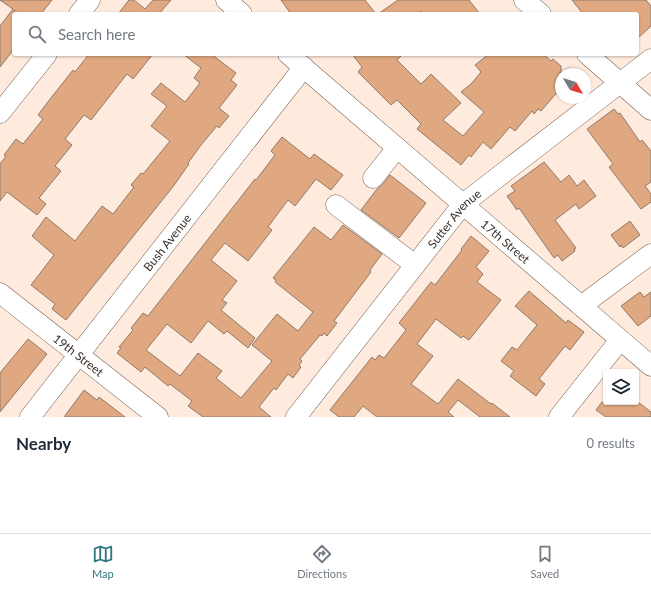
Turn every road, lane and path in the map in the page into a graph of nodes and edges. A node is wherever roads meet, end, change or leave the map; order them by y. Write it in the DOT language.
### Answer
graph roads {
  1 [pos="90,0"];
  2 [pos="226,0"];
  3 [pos="524,0"];
  4 [pos="81,12"];
  5 [pos="240,12"];
  6 [pos="538,12"];
  7 [pos="45,56"];
  8 [pos="290,56"];
  9 [pos="589,56"];
  10 [pos="651,59"];
  11 [pos="304,67"];
  12 [pos="620,82"];
  13 [pos="651,110"];
  14 [pos="0,113"];
  15 [pos="397,148"];
  16 [pos="373,178"];
  17 [pos="463,204"];
  18 [pos="336,205"];
  19 [pos="651,254"];
  20 [pos="415,265"];
  21 [pos="0,293"];
  22 [pos="581,306"];
  23 [pos="620,340"];
  24 [pos="79,355"];
  25 [pos="651,366"];
  26 [pos="30,417"];
  27 [pos="158,417"];
  28 [pos="296,417"];
  29 [pos="559,417"];
  1 -- 4 [label="street"];
  2 -- 5 [label="street"];
  3 -- 6 [label="street"];
  7 -- 14 [label="street"];
  8 -- 11 [label="street, 17th Street"];
  9 -- 12 [label="street"];
  10 -- 12 [label="street, Sutter Avenue"];
  11 -- 15 [label="street, 17th Street"];
  11 -- 24 [label="street, Bush Avenue"];
  12 -- 13 [label="street"];
  12 -- 17 [label="street, Sutter Avenue"];
  15 -- 16 [label="street"];
  15 -- 17 [label="street, 17th Street"];
  17 -- 20 [label="street, Sutter Avenue"];
  17 -- 22 [label="street, 17th Street"];
  18 -- 20 [label="street"];
  19 -- 22 [label="street"];
  20 -- 28 [label="street, Sutter Avenue"];
  21 -- 24 [label="street, 19th Street"];
  22 -- 23 [label="street, 17th Street"];
  23 -- 25 [label="street, 17th Street"];
  23 -- 29 [label="street"];
  24 -- 26 [label="street, Bush Avenue"];
  24 -- 27 [label="street, 19th Street"];
}
